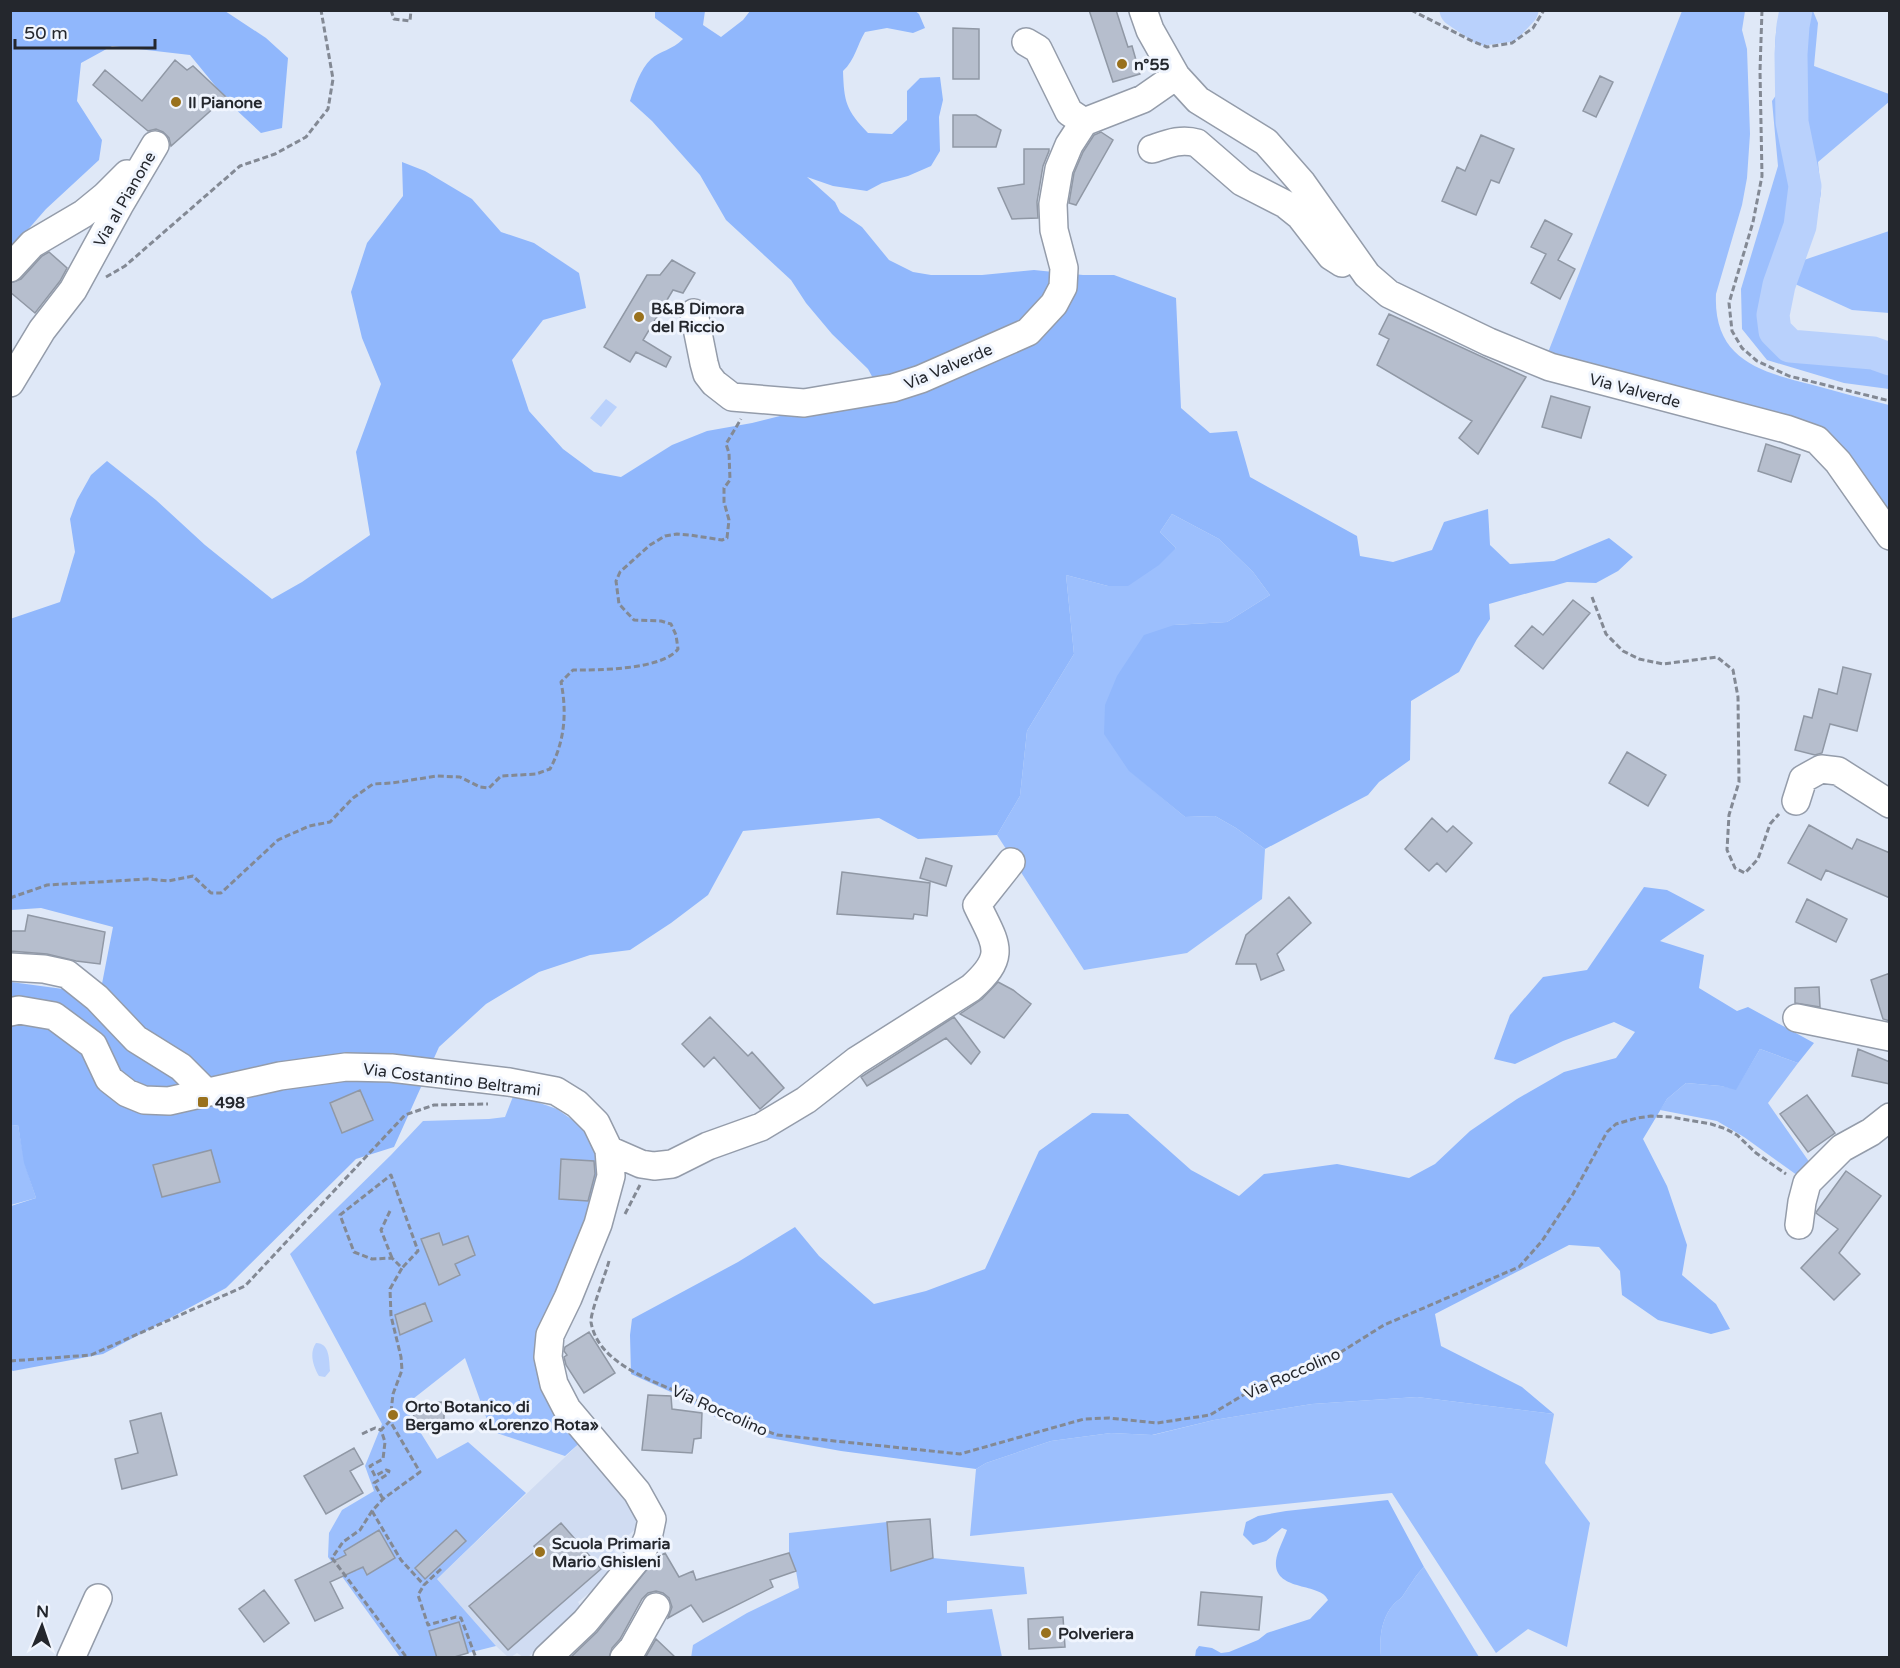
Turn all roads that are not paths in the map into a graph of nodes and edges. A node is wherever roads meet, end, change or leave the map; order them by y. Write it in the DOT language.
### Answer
graph roads {
  1 [pos="1143,10"];
  2 [pos="1026,42"];
  3 [pos="1176,76"];
  4 [pos="1084,122"];
  5 [pos="1152,149"];
  6 [pos="1359,263"];
  7 [pos="10,268"];
  8 [pos="694,313"];
  9 [pos="10,383"];
  10 [pos="1890,536"];
  11 [pos="1796,801"];
  12 [pos="1890,804"];
  13 [pos="1011,862"];
  14 [pos="10,967"];
  15 [pos="10,1012"];
  16 [pos="1797,1018"];
  17 [pos="1890,1037"];
  18 [pos="206,1092"];
  19 [pos="1890,1117"];
  20 [pos="609,1150"];
  21 [pos="1799,1225"];
  22 [pos="98,1598"];
  23 [pos="656,1607"];
  24 [pos="71,1658"];
  25 [pos="548,1658"];
  26 [pos="624,1658"];
  1 -- 3 [label="street, Via Valverde"];
  2 -- 4 [label="street"];
  3 -- 4 [label="street"];
  3 -- 6 [label="street, Via Valverde"];
  4 -- 8 [label="street, Via Valverde"];
  5 -- 6 [label="street"];
  6 -- 10 [label="street, Via Valverde"];
  7 -- 9 [label="street, Via al Pianone"];
  11 -- 12 [label="street"];
  13 -- 20 [label="street"];
  14 -- 18 [label="street"];
  15 -- 18 [label="street, Via Costantino Beltrami"];
  16 -- 17 [label="street"];
  18 -- 20 [label="street, Via Costantino Beltrami"];
  19 -- 21 [label="street"];
  20 -- 25 [label="street, Via Costantino Beltrami"];
  22 -- 24 [label="street"];
  23 -- 26 [label="street"];
}
